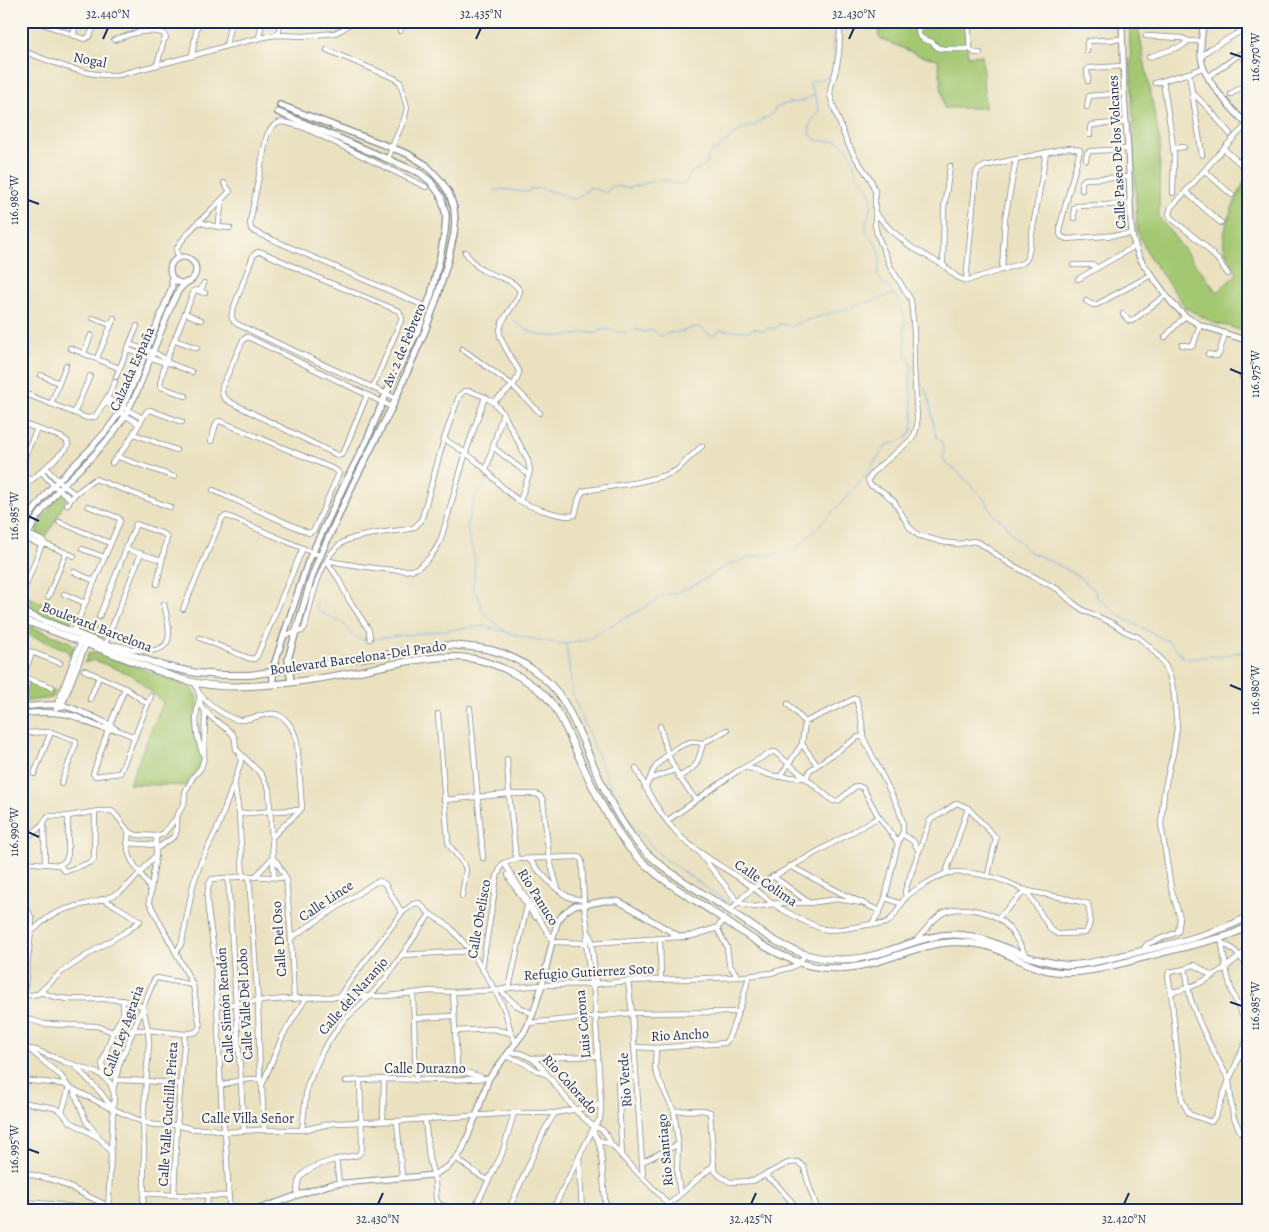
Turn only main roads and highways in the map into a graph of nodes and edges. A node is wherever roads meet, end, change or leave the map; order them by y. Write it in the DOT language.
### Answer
graph roads {
  1 [pos="21,612"];
  2 [pos="21,619"];
  3 [pos="84,640"];
  4 [pos="163,669"];
  5 [pos="289,670"];
  6 [pos="273,672"];
  7 [pos="291,682"];
  8 [pos="273,684"];
  9 [pos="632,836"];
  10 [pos="625,842"];
  11 [pos="1248,917"];
  12 [pos="1248,927"];
  13 [pos="1188,942"];
  1 -- 3 [label="main road, Boulevard Barcelona"];
  2 -- 3 [label="main road, Boulevard Barcelona"];
  3 -- 4 [label="main road, Boulevard Barcelona"];
  4 -- 6 [label="main road, Boulevard Barcelona-Del Prado"];
  4 -- 8 [label="main road, Boulevard Barcelona-Del Prado"];
  5 -- 6 [label="main road, Boulevard Barcelona-Del Prado"];
  5 -- 6 [label="main road, Av. 2 de Febrero"];
  5 -- 7 [label="main road, Av. 2 de Febrero"];
  5 -- 9 [label="main road, Boulevard Barcelona-Del Prado"];
  6 -- 8 [label="main road, Av. 2 de Febrero"];
  7 -- 8 [label="main road, Boulevard Barcelona-Del Prado"];
  7 -- 10 [label="main road, Boulevard Barcelona-Del Prado"];
  9 -- 10 [label="main road"];
  9 -- 13 [label="main road, Boulevard Barcelona-Del Prado"];
  10 -- 13 [label="main road, Boulevard Barcelona-Del Prado"];
  11 -- 13 [label="main road, Boulevard Barcelona-Del Prado"];
  12 -- 13 [label="main road, Boulevard Barcelona-Del Prado"];
}
